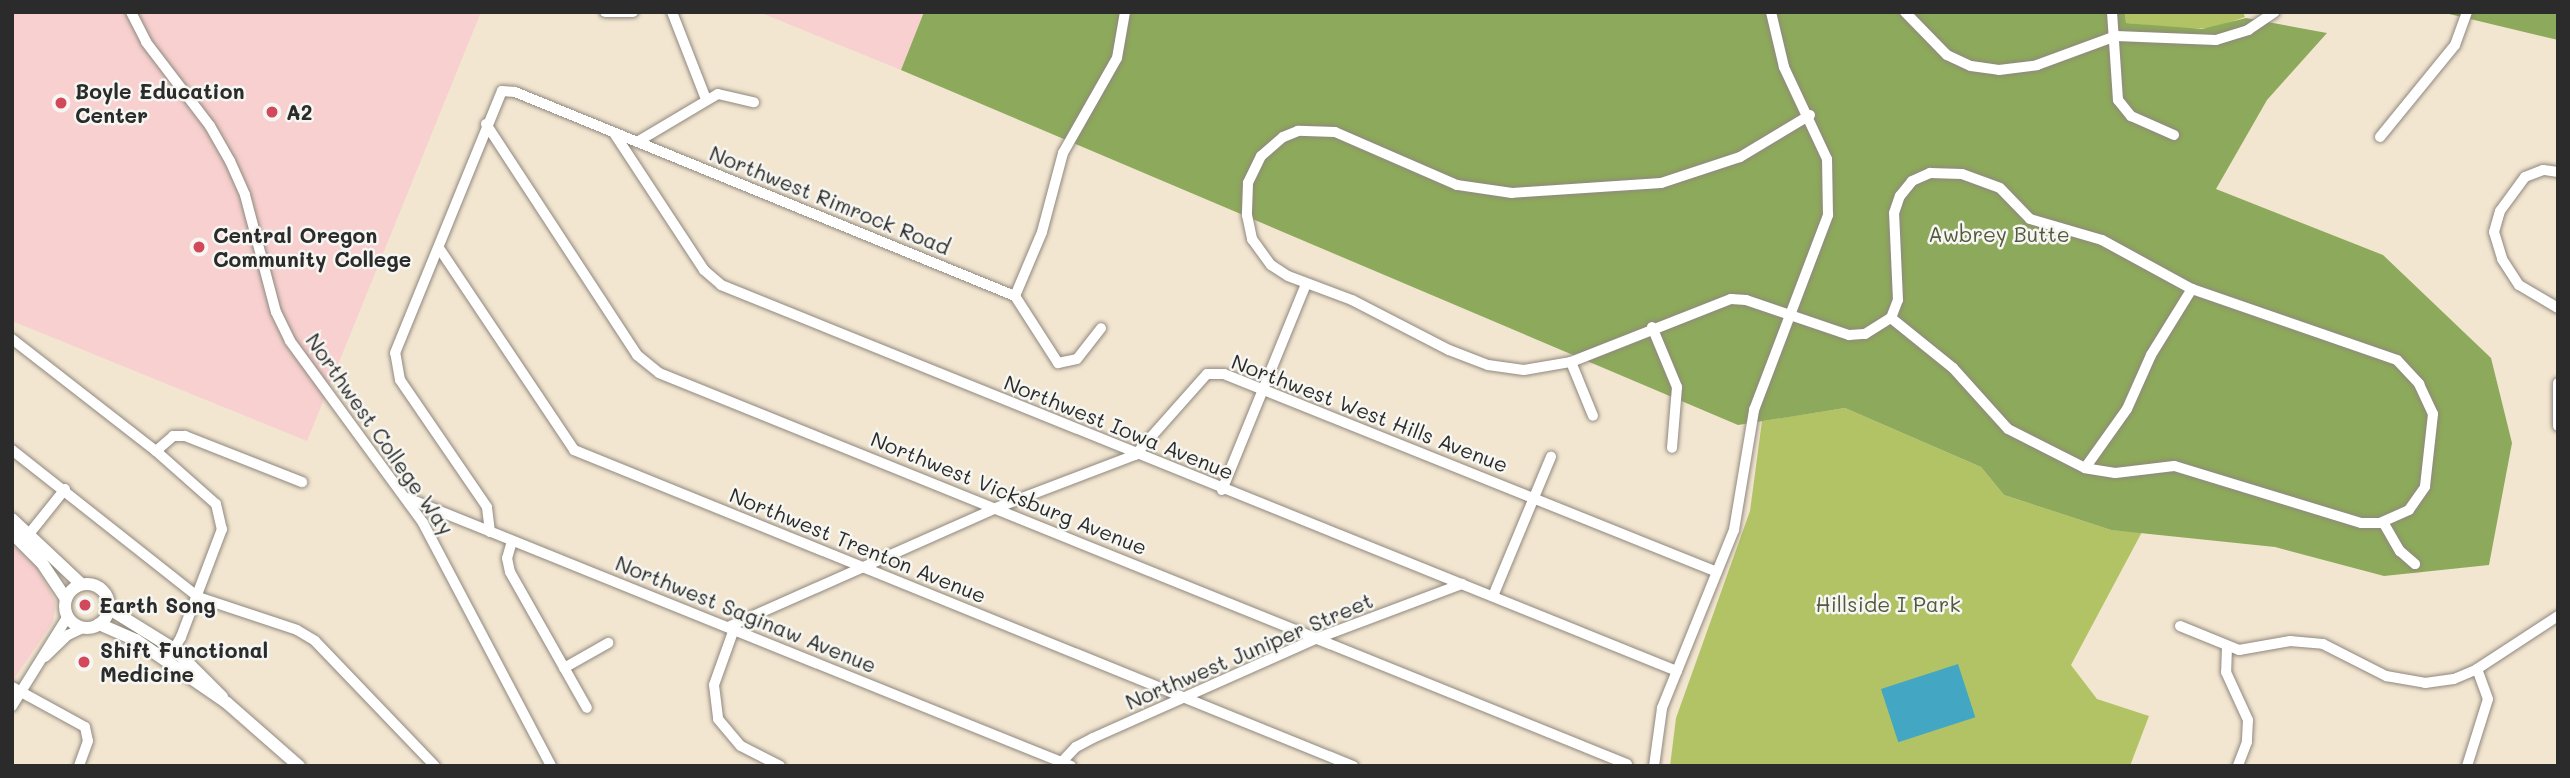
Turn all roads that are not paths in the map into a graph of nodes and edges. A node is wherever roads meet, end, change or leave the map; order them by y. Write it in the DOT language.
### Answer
graph roads {
  1 [pos="131,12"];
  2 [pos="605,12"];
  3 [pos="633,12"];
  4 [pos="672,12"];
  5 [pos="1125,12"];
  6 [pos="1771,12"];
  7 [pos="1905,12"];
  8 [pos="2112,12"];
  9 [pos="2275,12"];
  10 [pos="2467,12"];
  11 [pos="2116,36"];
  12 [pos="706,99"];
  13 [pos="754,102"];
  14 [pos="1810,115"];
  15 [pos="486,124"];
  16 [pos="614,133"];
  17 [pos="2174,135"];
  18 [pos="2380,137"];
  19 [pos="637,142"];
  20 [pos="2557,170"];
  21 [pos="439,248"];
  22 [pos="1306,284"];
  23 [pos="2192,289"];
  24 [pos="1015,296"];
  25 [pos="2558,308"];
  26 [pos="1792,315"];
  27 [pos="1891,317"];
  28 [pos="1652,327"];
  29 [pos="1101,328"];
  30 [pos="12,339"];
  31 [pos="1571,362"];
  32 [pos="2558,383"];
  33 [pos="1262,390"];
  34 [pos="1593,416"];
  35 [pos="2558,426"];
  36 [pos="1672,448"];
  37 [pos="12,450"];
  38 [pos="156,451"];
  39 [pos="1135,455"];
  40 [pos="1551,457"];
  41 [pos="2085,468"];
  42 [pos="302,482"];
  43 [pos="65,489"];
  44 [pos="1222,490"];
  45 [pos="407,498"];
  46 [pos="1534,498"];
  47 [pos="996,508"];
  48 [pos="12,519"];
  49 [pos="2383,522"];
  50 [pos="490,532"];
  51 [pos="21,536"];
  52 [pos="512,541"];
  53 [pos="2415,564"];
  54 [pos="862,567"];
  55 [pos="1717,572"];
  56 [pos="81,584"];
  57 [pos="1462,584"];
  58 [pos="1493,596"];
  59 [pos="198,597"];
  60 [pos="66,599"];
  61 [pos="108,608"];
  62 [pos="68,616"];
  63 [pos="2558,616"];
  64 [pos="99,624"];
  65 [pos="2180,626"];
  66 [pos="83,628"];
  67 [pos="731,628"];
  68 [pos="1318,638"];
  69 [pos="608,643"];
  70 [pos="2227,647"];
  71 [pos="170,655"];
  72 [pos="36,668"];
  73 [pos="564,668"];
  74 [pos="2477,669"];
  75 [pos="1677,671"];
  76 [pos="17,689"];
  77 [pos="1188,699"];
  78 [pos="12,706"];
  79 [pos="587,708"];
  80 [pos="1064,764"];
  81 [pos="1627,764"];
  82 [pos="79,766"];
  83 [pos="299,766"];
  84 [pos="435,766"];
  85 [pos="551,766"];
  86 [pos="780,766"];
  87 [pos="1353,766"];
  88 [pos="1654,766"];
  89 [pos="2238,766"];
  90 [pos="2467,766"];
  1 -- 45 [label="street, Northwest College Way"];
  2 -- 3 [label="street"];
  4 -- 12 [label="street"];
  5 -- 24 [label="street"];
  6 -- 14 [label="street"];
  7 -- 11 [label="street"];
  8 -- 11 [label="street"];
  9 -- 11 [label="street"];
  10 -- 18 [label="street"];
  11 -- 17 [label="street"];
  12 -- 13 [label="street"];
  12 -- 19 [label="street"];
  14 -- 22 [label="street"];
  14 -- 26 [label="street"];
  15 -- 16 [label="street, Northwest Rimrock Road"];
  15 -- 21 [label="street"];
  15 -- 47 [label="street, Northwest Vicksburg Avenue"];
  16 -- 19 [label="street, Northwest Rimrock Road"];
  16 -- 39 [label="street, Northwest Iowa Avenue"];
  19 -- 24 [label="street, Northwest Rimrock Road"];
  20 -- 25 [label="street"];
  21 -- 50 [label="street"];
  21 -- 54 [label="street, Northwest Trenton Avenue"];
  22 -- 31 [label="street"];
  22 -- 33 [label="street"];
  23 -- 27 [label="street"];
  23 -- 41 [label="street"];
  23 -- 49 [label="street"];
  24 -- 29 [label="street"];
  26 -- 27 [label="street"];
  26 -- 28 [label="street"];
  26 -- 55 [label="street"];
  27 -- 41 [label="street"];
  28 -- 31 [label="street"];
  28 -- 36 [label="street"];
  30 -- 38 [label="street"];
  31 -- 34 [label="street"];
  32 -- 35 [label="street"];
  33 -- 39 [label="street, Northwest West Hills Avenue"];
  33 -- 44 [label="street"];
  33 -- 46 [label="street, Northwest West Hills Avenue"];
  37 -- 43 [label="street"];
  38 -- 42 [label="street"];
  38 -- 59 [label="street"];
  39 -- 44 [label="street, Northwest Iowa Avenue"];
  39 -- 47 [label="street, Northwest West Hills Avenue"];
  40 -- 46 [label="street"];
  41 -- 49 [label="street"];
  43 -- 51 [label="street"];
  43 -- 59 [label="street"];
  44 -- 57 [label="street, Northwest Iowa Avenue"];
  45 -- 50 [label="street, Northwest Saginaw Avenue"];
  45 -- 85 [label="street, Northwest College Way"];
  46 -- 55 [label="street, Northwest West Hills Avenue"];
  46 -- 58 [label="street"];
  47 -- 54 [label="street, Northwest West Hills Avenue"];
  47 -- 68 [label="street, Northwest Vicksburg Avenue"];
  48 -- 51 [label="main road"];
  49 -- 53 [label="street"];
  50 -- 52 [label="street, Northwest Saginaw Avenue"];
  51 -- 56 [label="main road"];
  51 -- 60 [label="main road"];
  52 -- 67 [label="street, Northwest Saginaw Avenue"];
  52 -- 73 [label="street"];
  54 -- 67 [label="street, Northwest West Hills Avenue"];
  54 -- 77 [label="street, Northwest Trenton Avenue"];
  55 -- 75 [label="street"];
  56 -- 60 [label="main road"];
  56 -- 61 [label="main road"];
  57 -- 58 [label="street, Northwest Iowa Avenue"];
  57 -- 68 [label="street, Northwest Juniper Street"];
  58 -- 75 [label="street, Northwest Iowa Avenue"];
  59 -- 71 [label="street"];
  59 -- 84 [label="street"];
  60 -- 62 [label="main road"];
  61 -- 64 [label="main road"];
  61 -- 71 [label="main road"];
  62 -- 66 [label="main road"];
  62 -- 72 [label="street"];
  63 -- 74 [label="street"];
  64 -- 66 [label="main road"];
  64 -- 71 [label="main road"];
  65 -- 70 [label="street"];
  66 -- 72 [label="street"];
  67 -- 80 [label="street, Northwest Saginaw Avenue"];
  67 -- 86 [label="street"];
  68 -- 77 [label="street, Northwest Juniper Street"];
  68 -- 81 [label="street, Northwest Vicksburg Avenue"];
  69 -- 73 [label="street"];
  70 -- 74 [label="street"];
  70 -- 89 [label="street"];
  71 -- 83 [label="main road"];
  72 -- 76 [label="street"];
  73 -- 79 [label="street"];
  74 -- 90 [label="street"];
  75 -- 88 [label="street"];
  76 -- 78 [label="street"];
  76 -- 82 [label="street"];
  77 -- 80 [label="street, Northwest Juniper Street"];
  77 -- 87 [label="street, Northwest Trenton Avenue"];
}
